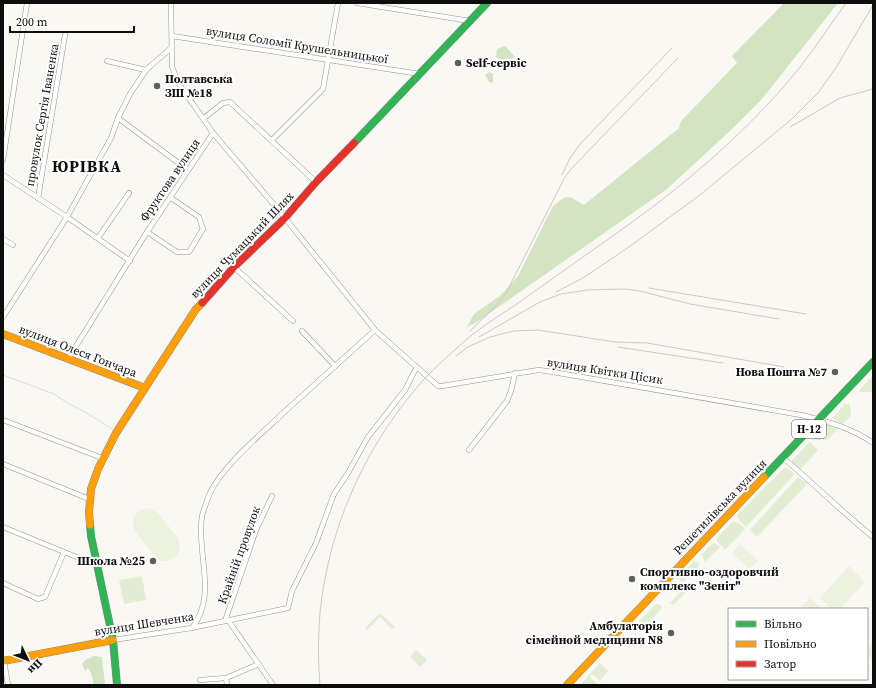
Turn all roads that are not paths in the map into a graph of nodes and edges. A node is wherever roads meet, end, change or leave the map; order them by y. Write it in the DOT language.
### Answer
graph roads {
  1 [pos="27,3"];
  2 [pos="171,3"];
  3 [pos="338,3"];
  4 [pos="358,3"];
  5 [pos="486,4"];
  6 [pos="470,21"];
  7 [pos="65,35"];
  8 [pos="172,36"];
  9 [pos="171,48"];
  10 [pos="328,59"];
  11 [pos="107,61"];
  12 [pos="146,70"];
  13 [pos="420,74"];
  14 [pos="118,118"];
  15 [pos="204,118"];
  16 [pos="213,133"];
  17 [pos="272,140"];
  18 [pos="3,160"];
  19 [pos="188,170"];
  20 [pos="3,175"];
  21 [pos="316,182"];
  22 [pos="129,193"];
  23 [pos="38,198"];
  24 [pos="171,198"];
  25 [pos="67,217"];
  26 [pos="284,218"];
  27 [pos="147,232"];
  28 [pos="98,238"];
  29 [pos="3,239"];
  30 [pos="13,245"];
  31 [pos="130,261"];
  32 [pos="234,267"];
  33 [pos="3,317"];
  34 [pos="293,321"];
  35 [pos="375,330"];
  36 [pos="302,331"];
  37 [pos="3,334"];
  38 [pos="68,359"];
  39 [pos="873,362"];
  40 [pos="335,366"];
  41 [pos="417,368"];
  42 [pos="515,373"];
  43 [pos="145,388"];
  44 [pos="819,419"];
  45 [pos="3,420"];
  46 [pos="873,443"];
  47 [pos="469,450"];
  48 [pos="782,457"];
  49 [pos="102,458"];
  50 [pos="3,464"];
  51 [pos="272,496"];
  52 [pos="89,499"];
  53 [pos="3,527"];
  54 [pos="873,538"];
  55 [pos="64,552"];
  56 [pos="96,565"];
  57 [pos="3,583"];
  58 [pos="227,621"];
  59 [pos="191,628"];
  60 [pos="113,640"];
  61 [pos="3,661"];
  62 [pos="259,664"];
  63 [pos="226,678"];
  64 [pos="200,680"];
  65 [pos="8,685"];
  66 [pos="117,685"];
  67 [pos="227,685"];
  68 [pos="273,685"];
  69 [pos="567,685"];
  1 -- 18 [label="street"];
  2 -- 8 [label="street, Фруктова вулиця"];
  3 -- 10 [label="street"];
  4 -- 6 [label="street"];
  5 -- 6 [label="main road, вулиця Чумацький Шлях"];
  6 -- 13 [label="main road, вулиця Чумацький Шлях"];
  7 -- 23 [label="street, провулок Сергія Іваненка"];
  8 -- 9 [label="street, Фруктова вулиця"];
  8 -- 10 [label="street, вулиця Соломії Крушельницької"];
  9 -- 12 [label="street"];
  9 -- 15 [label="street, Фруктова вулиця"];
  10 -- 13 [label="street, вулиця Соломії Крушельницької"];
  10 -- 17 [label="street"];
  11 -- 12 [label="street"];
  12 -- 14 [label="street"];
  13 -- 21 [label="main road, вулиця Чумацький Шлях"];
  14 -- 19 [label="street"];
  14 -- 25 [label="street"];
  15 -- 16 [label="street, Фруктова вулиця"];
  15 -- 17 [label="street"];
  16 -- 19 [label="street, Фруктова вулиця"];
  16 -- 26 [label="street, вулиця Квітки Цісик"];
  17 -- 21 [label="street"];
  19 -- 24 [label="street, Фруктова вулиця"];
  20 -- 23 [label="street"];
  21 -- 26 [label="main road, вулиця Чумацький Шлях"];
  22 -- 28 [label="street"];
  23 -- 25 [label="street"];
  24 -- 27 [label="street, Фруктова вулиця"];
  24 -- 27 [label="street"];
  25 -- 28 [label="street"];
  25 -- 33 [label="street"];
  26 -- 32 [label="main road, вулиця Чумацький Шлях"];
  26 -- 35 [label="street, вулиця Квітки Цісик"];
  27 -- 31 [label="street, Фруктова вулиця"];
  28 -- 31 [label="street"];
  29 -- 30 [label="street"];
  31 -- 38 [label="street, Фруктова вулиця"];
  32 -- 34 [label="street"];
  32 -- 43 [label="main road, вулиця Чумацький Шлях"];
  35 -- 40 [label="street"];
  35 -- 41 [label="street, вулиця Квітки Цісик"];
  36 -- 40 [label="street"];
  37 -- 38 [label="main road, вулиця Олеся Гончара"];
  38 -- 43 [label="main road, вулиця Олеся Гончара"];
  39 -- 44 [label="main road, Решетилівська вулиця / Н-12"];
  40 -- 59 [label="street"];
  41 -- 42 [label="street, вулиця Квітки Цісик"];
  41 -- 58 [label="street, вулиця Шевченка"];
  42 -- 44 [label="street, вулиця Квітки Цісик"];
  42 -- 47 [label="street"];
  43 -- 49 [label="main road, вулиця Чумацький Шлях"];
  44 -- 46 [label="street, вулиця Квітки Цісик"];
  44 -- 48 [label="main road, Решетилівська вулиця / Н-12"];
  45 -- 49 [label="street"];
  48 -- 54 [label="street"];
  48 -- 69 [label="main road, Решетилівська вулиця / Н-12"];
  49 -- 52 [label="main road, вулиця Чумацький Шлях"];
  50 -- 52 [label="street"];
  51 -- 58 [label="street, Крайній провулок"];
  52 -- 56 [label="main road, вулиця Чумацький Шлях"];
  53 -- 55 [label="street"];
  55 -- 56 [label="street"];
  55 -- 57 [label="street"];
  56 -- 60 [label="main road, вулиця Чумацький Шлях"];
  58 -- 59 [label="street, вулиця Шевченка"];
  58 -- 62 [label="street"];
  59 -- 60 [label="street, вулиця Шевченка"];
  60 -- 61 [label="main road, вулиця Шевченка"];
  60 -- 66 [label="main road, вулиця Чумацький Шлях"];
  61 -- 65 [label="street"];
  62 -- 63 [label="street"];
  62 -- 68 [label="street"];
  63 -- 64 [label="street"];
  63 -- 67 [label="street"];
}
